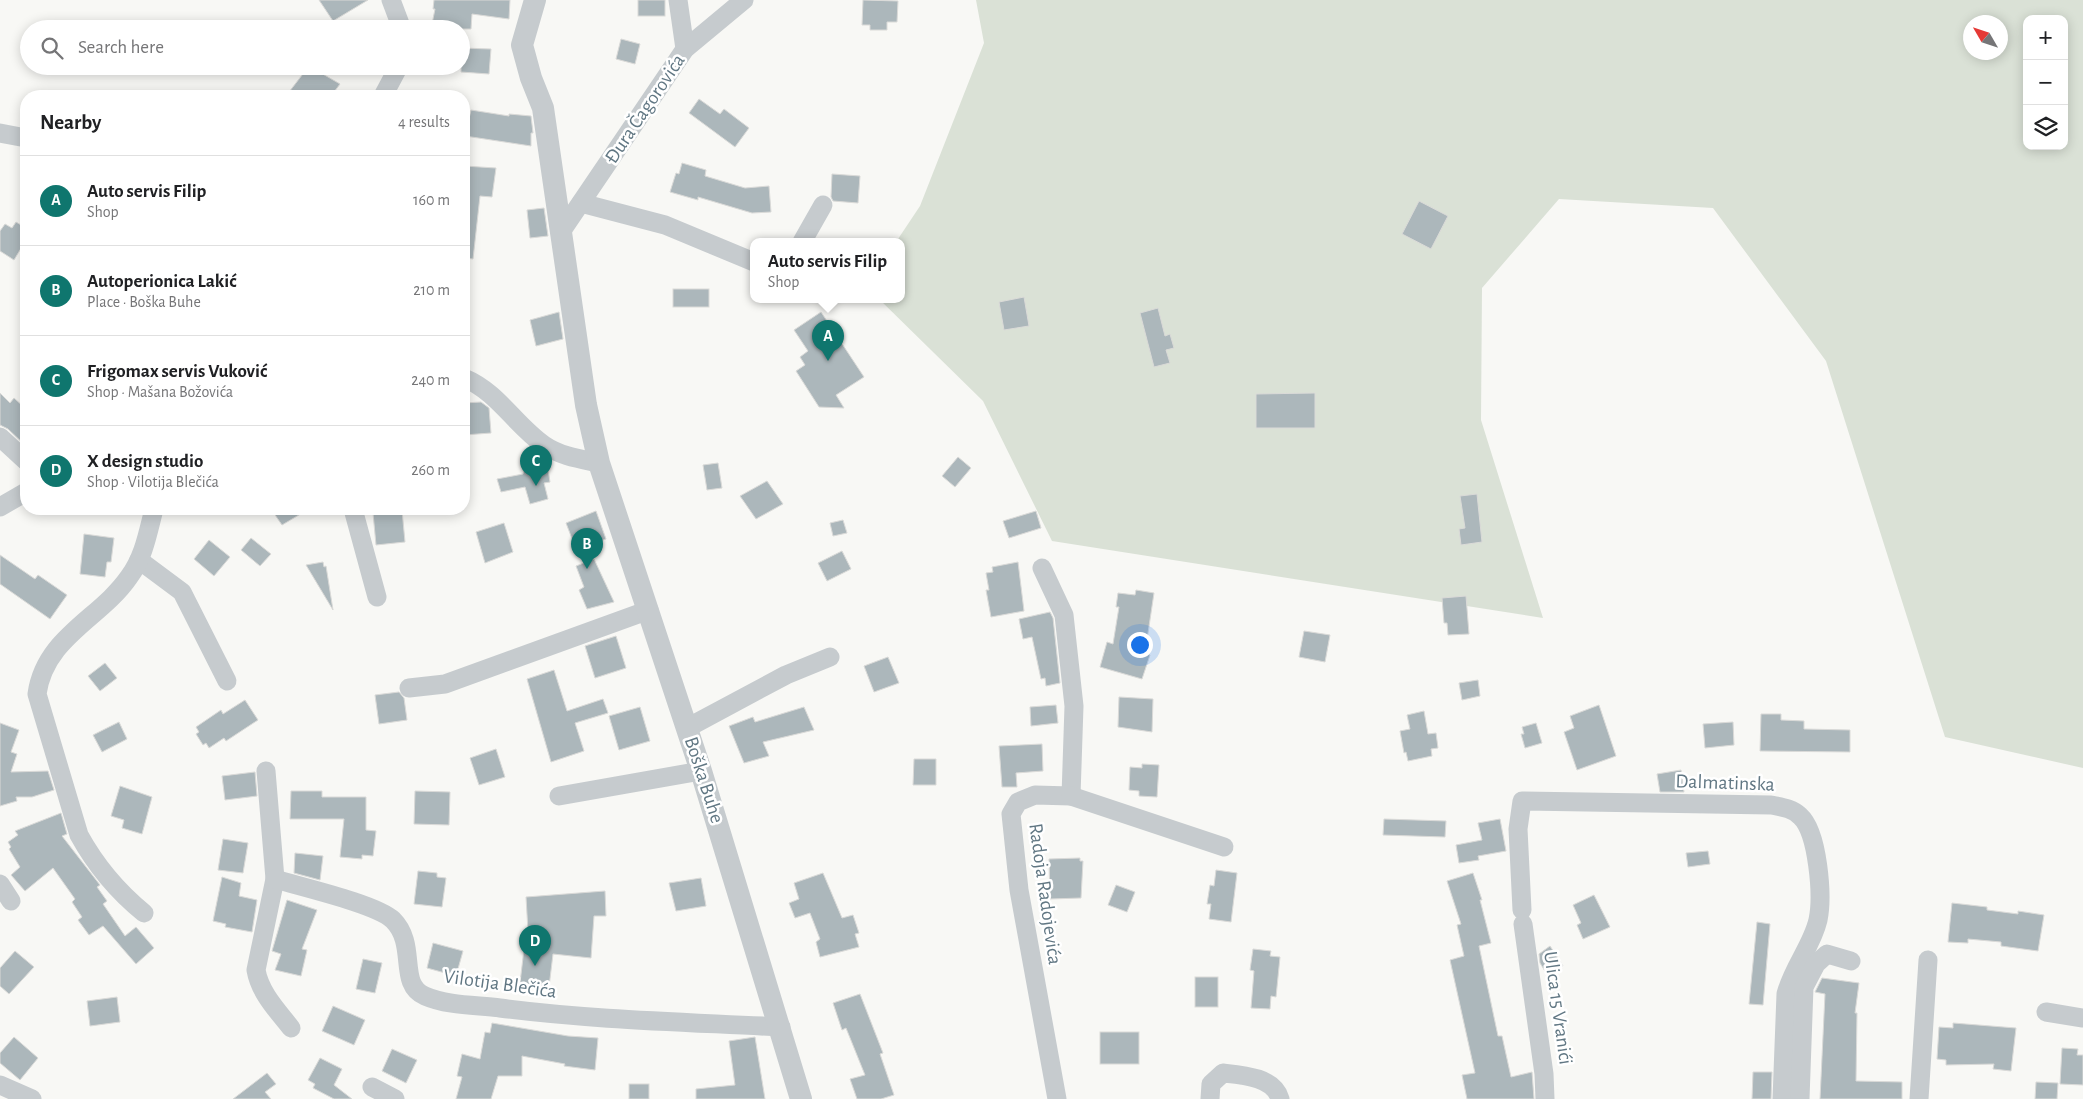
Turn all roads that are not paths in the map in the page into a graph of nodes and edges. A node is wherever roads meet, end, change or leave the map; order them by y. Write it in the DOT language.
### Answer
graph roads {
  1 [pos="390,0"];
  2 [pos="535,0"];
  3 [pos="678,0"];
  4 [pos="744,0"];
  5 [pos="398,20"];
  6 [pos="685,49"];
  7 [pos="394,75"];
  8 [pos="386,90"];
  9 [pos="0,133"];
  10 [pos="20,137"];
  11 [pos="581,203"];
  12 [pos="822,205"];
  13 [pos="561,232"];
  14 [pos="804,238"];
  15 [pos="750,260"];
  16 [pos="470,381"];
  17 [pos="0,436"];
  18 [pos="20,454"];
  19 [pos="599,463"];
  20 [pos="20,495"];
  21 [pos="0,507"];
  22 [pos="152,515"];
  23 [pos="356,515"];
  24 [pos="139,560"];
  25 [pos="1042,568"];
  26 [pos="377,597"];
  27 [pos="649,610"];
  28 [pos="830,657"];
  29 [pos="227,681"];
  30 [pos="409,688"];
  31 [pos="687,728"];
  32 [pos="266,771"];
  33 [pos="701,771"];
  34 [pos="559,796"];
  35 [pos="1071,796"];
  36 [pos="1224,847"];
  37 [pos="275,879"];
  38 [pos="0,884"];
  39 [pos="11,901"];
  40 [pos="144,914"];
  41 [pos="1522,917"];
  42 [pos="1851,960"];
  43 [pos="1928,960"];
  44 [pos="2046,1012"];
  45 [pos="2083,1018"];
  46 [pos="781,1027"];
  47 [pos="291,1028"];
  48 [pos="0,1085"];
  49 [pos="372,1087"];
  50 [pos="32,1099"];
  51 [pos="395,1099"];
  52 [pos="801,1099"];
  53 [pos="1057,1099"];
  54 [pos="1210,1099"];
  55 [pos="1280,1099"];
  56 [pos="1545,1099"];
  57 [pos="1782,1099"];
  58 [pos="1800,1099"];
  59 [pos="1919,1099"];
  1 -- 5 [label="street"];
  2 -- 13 [label="street"];
  3 -- 6 [label="street"];
  4 -- 6 [label="street, Đura Čagorovića"];
  6 -- 11 [label="street, Đura Čagorovića"];
  7 -- 8 [label="street"];
  9 -- 10 [label="street"];
  11 -- 13 [label="street, Đura Čagorovića"];
  11 -- 15 [label="street"];
  12 -- 14 [label="street"];
  13 -- 19 [label="street"];
  16 -- 19 [label="street"];
  17 -- 18 [label="street"];
  19 -- 27 [label="street, Boška Buhe"];
  20 -- 21 [label="street"];
  22 -- 24 [label="street"];
  23 -- 26 [label="street"];
  24 -- 29 [label="street"];
  24 -- 40 [label="street"];
  25 -- 35 [label="street"];
  27 -- 30 [label="street"];
  27 -- 31 [label="street, Boška Buhe"];
  28 -- 31 [label="street"];
  31 -- 33 [label="street, Boška Buhe"];
  32 -- 37 [label="street"];
  33 -- 34 [label="street"];
  33 -- 46 [label="street, Boška Buhe"];
  35 -- 36 [label="street, Radoja Radojevića"];
  35 -- 53 [label="street, Radoja Radojevića"];
  37 -- 46 [label="street, Vilotija Blečića"];
  37 -- 47 [label="street"];
  38 -- 39 [label="street"];
  41 -- 56 [label="street, Ulica 15 Vranići"];
  41 -- 57 [label="street, Dalmatinska"];
  42 -- 58 [label="street"];
  43 -- 59 [label="street"];
  44 -- 45 [label="street"];
  46 -- 52 [label="street, Boška Buhe"];
  48 -- 50 [label="street"];
  49 -- 51 [label="street"];
  54 -- 55 [label="street"];
}
